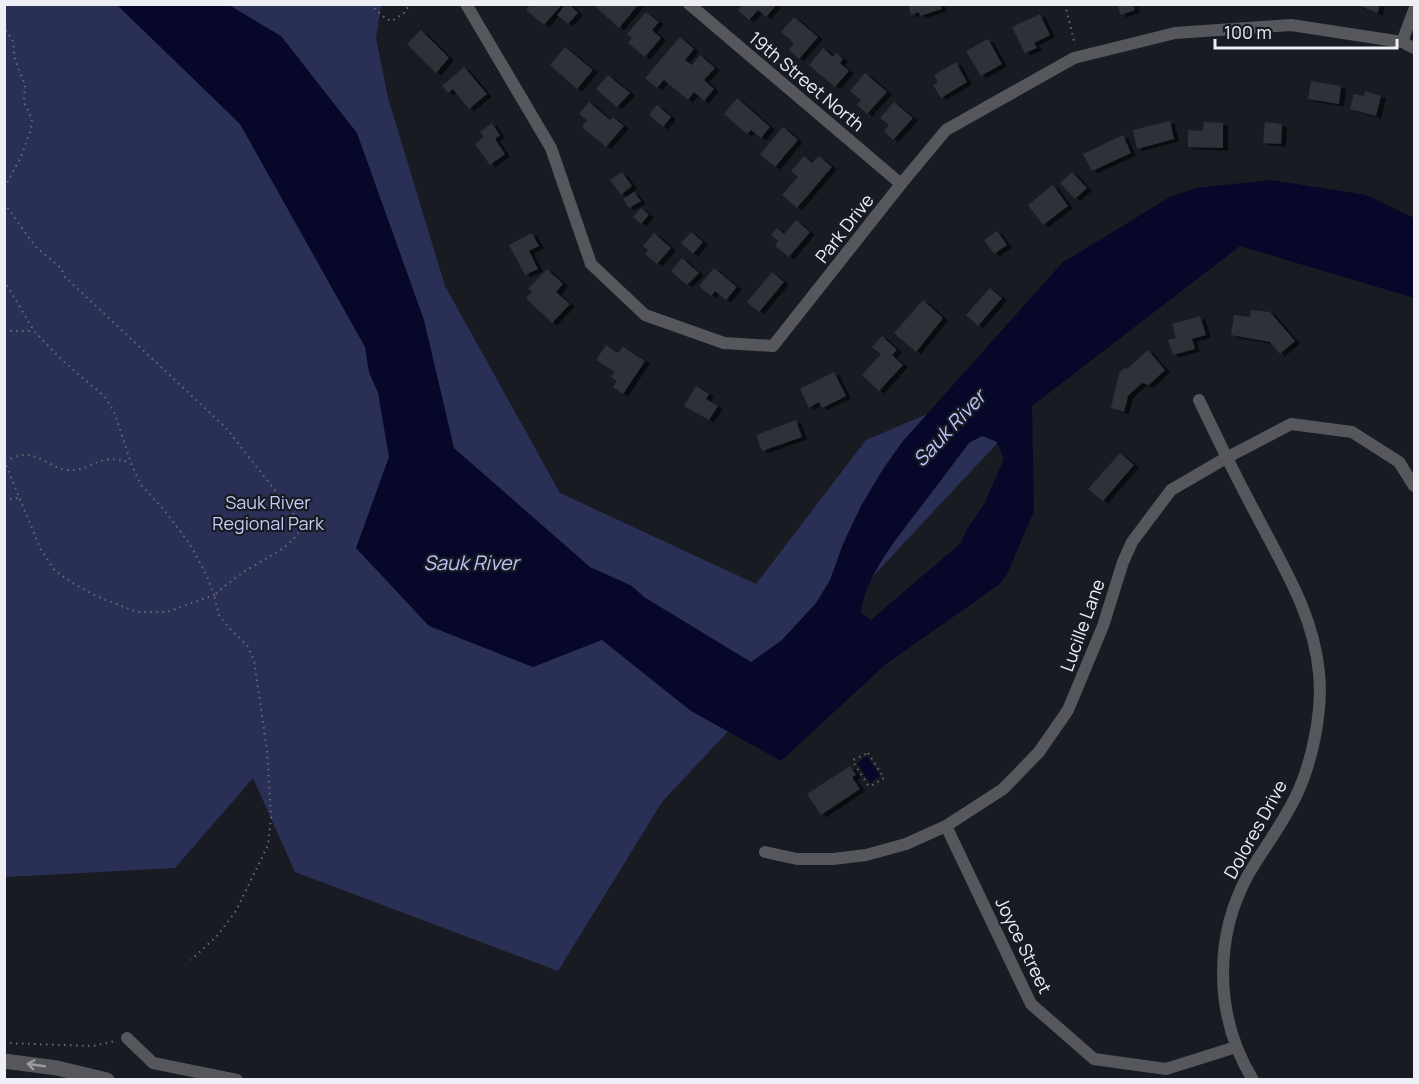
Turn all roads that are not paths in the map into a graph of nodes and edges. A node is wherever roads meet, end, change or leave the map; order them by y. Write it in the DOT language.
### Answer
graph roads {
  1 [pos="466,4"];
  2 [pos="689,4"];
  3 [pos="1414,10"];
  4 [pos="1402,42"];
  5 [pos="1414,48"];
  6 [pos="901,184"];
  7 [pos="1199,400"];
  8 [pos="1226,458"];
  9 [pos="1414,486"];
  10 [pos="946,825"];
  11 [pos="765,852"];
  12 [pos="127,1038"];
  13 [pos="1236,1047"];
  14 [pos="4,1061"];
  15 [pos="107,1080"];
  16 [pos="237,1080"];
  17 [pos="1253,1080"];
  1 -- 6 [label="street, Park Drive"];
  2 -- 6 [label="street, 19th Street North"];
  3 -- 4 [label="street"];
  4 -- 5 [label="street, Park Drive"];
  4 -- 6 [label="street, Park Drive"];
  7 -- 8 [label="street, Dolores Drive"];
  8 -- 9 [label="street, Lucille Lane"];
  8 -- 10 [label="street, Lucille Lane"];
  8 -- 13 [label="street, Dolores Drive"];
  10 -- 11 [label="street, Lucille Lane"];
  10 -- 13 [label="street, Joyce Street"];
  12 -- 16 [label="street"];
  13 -- 17 [label="street, Dolores Drive"];
  15 -- 14 [label="street, one-way"];
}
